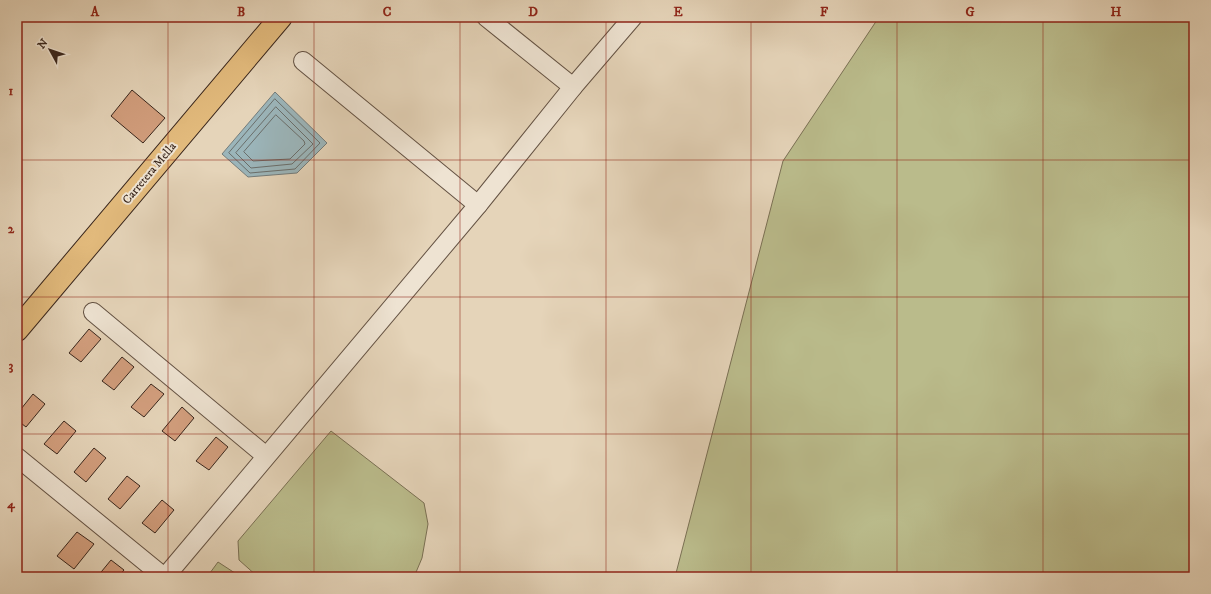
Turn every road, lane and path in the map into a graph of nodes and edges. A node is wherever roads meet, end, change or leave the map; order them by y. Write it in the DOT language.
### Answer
graph roads {
  1 [pos="281,17"];
  2 [pos="486,17"];
  3 [pos="633,17"];
  4 [pos="303,61"];
  5 [pos="573,87"];
  6 [pos="478,204"];
  7 [pos="93,312"];
  8 [pos="17,330"];
  9 [pos="266,456"];
  10 [pos="17,457"];
  11 [pos="165,577"];
  1 -- 8 [label="main road, Carretera Mella"];
  2 -- 5 [label="lane"];
  3 -- 5 [label="lane"];
  4 -- 6 [label="lane"];
  5 -- 6 [label="lane"];
  6 -- 9 [label="lane"];
  7 -- 9 [label="lane"];
  9 -- 11 [label="lane"];
  10 -- 11 [label="lane"];
}
